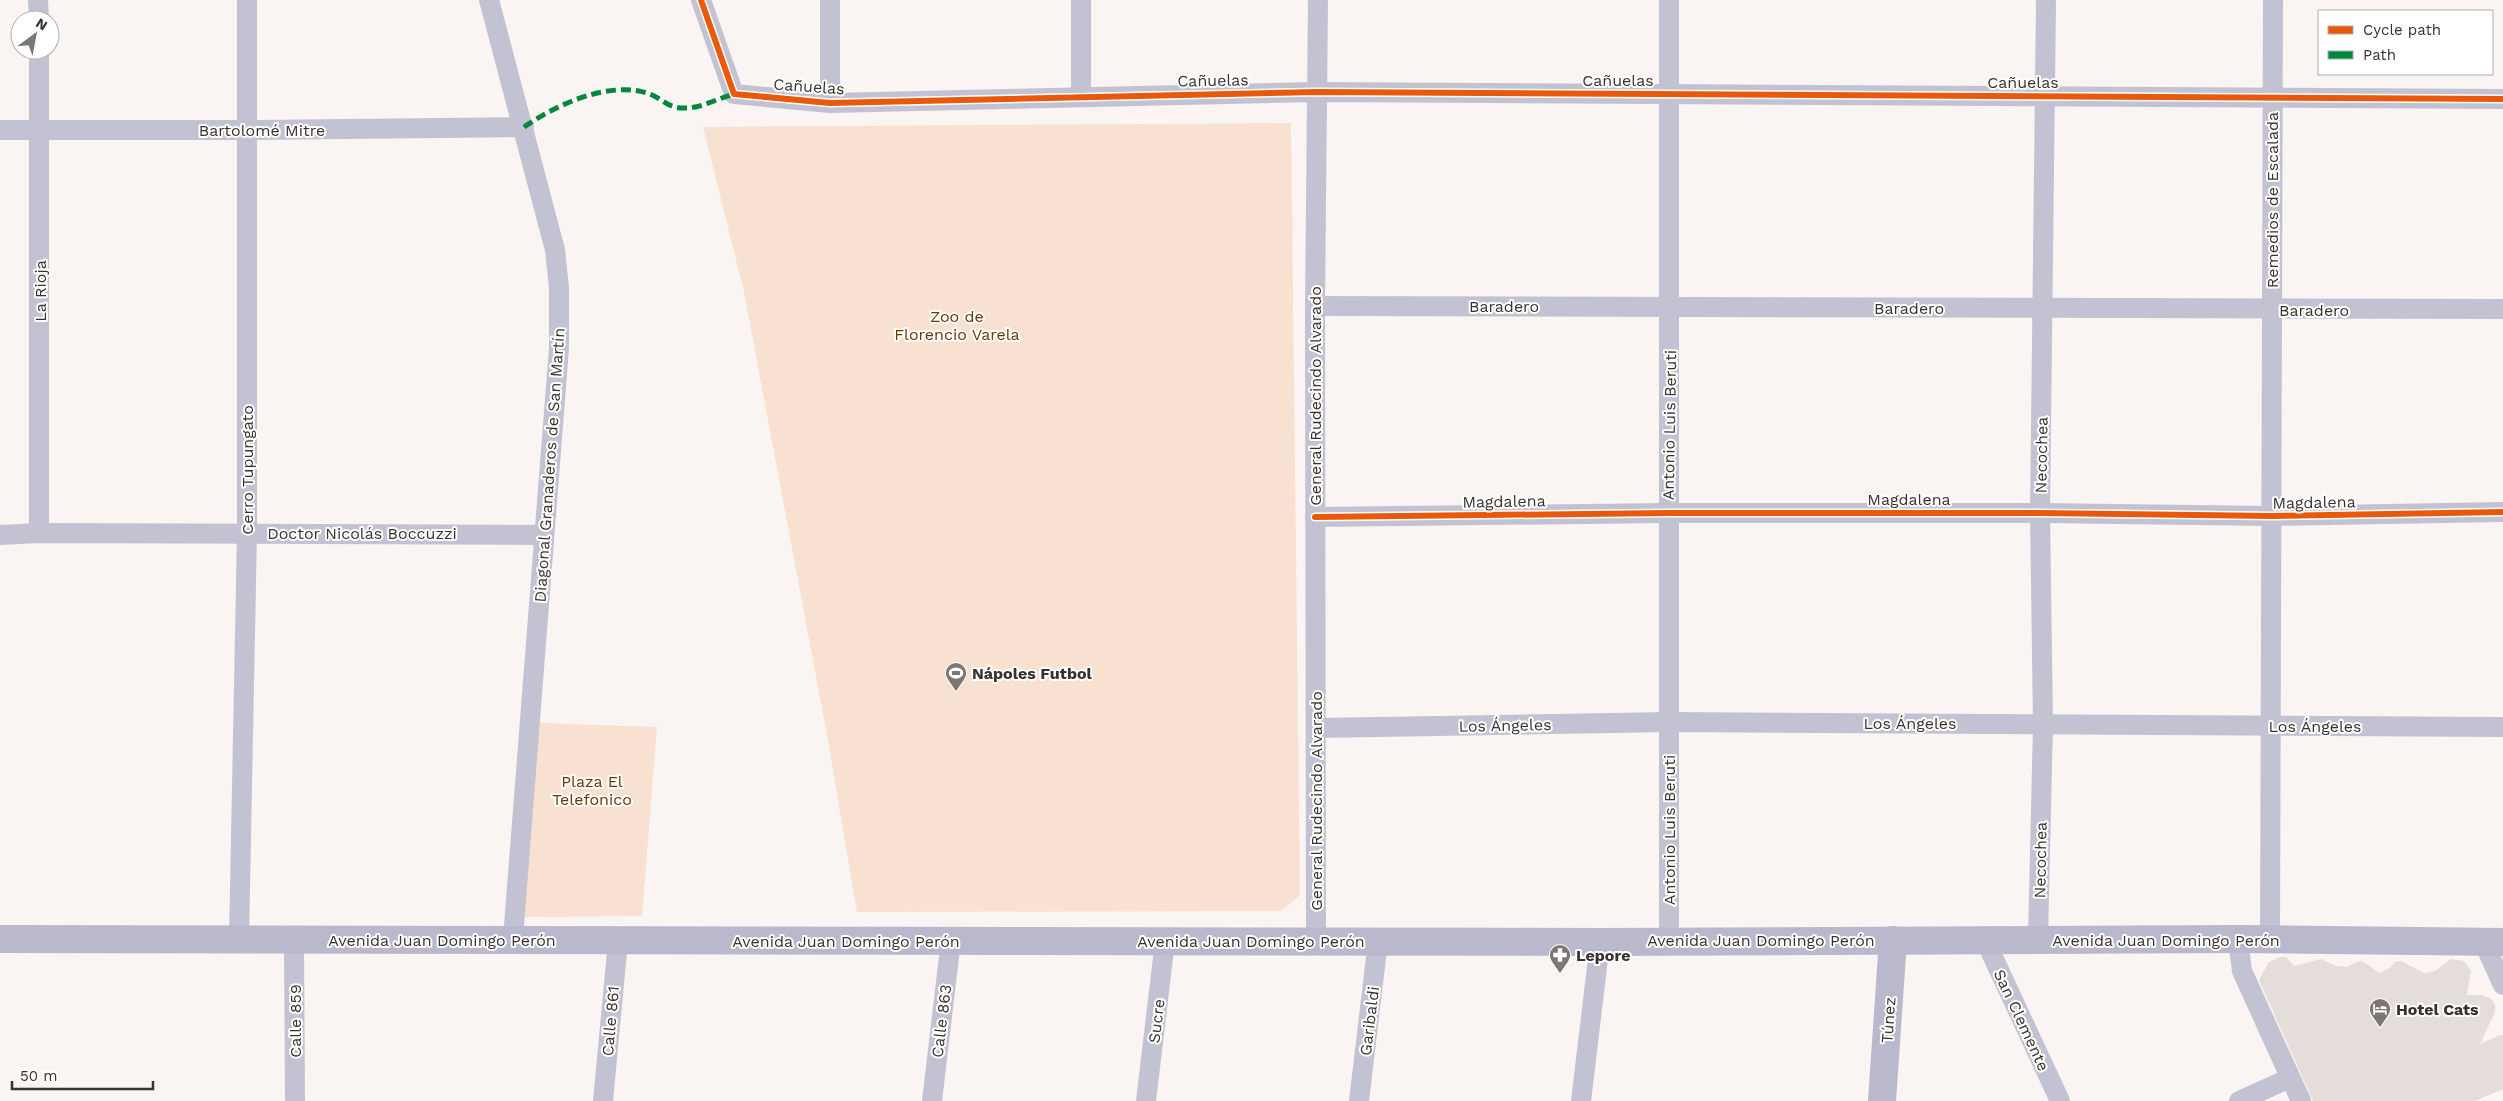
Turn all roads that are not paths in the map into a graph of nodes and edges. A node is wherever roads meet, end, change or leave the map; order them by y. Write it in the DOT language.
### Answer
graph roads {
  1 [pos="247,0"];
  2 [pos="489,0"];
  3 [pos="701,0"];
  4 [pos="830,0"];
  5 [pos="1081,0"];
  6 [pos="1318,0"];
  7 [pos="1669,0"];
  8 [pos="2046,0"];
  9 [pos="2273,0"];
  10 [pos="39,60"];
  11 [pos="1317,92"];
  12 [pos="1668,94"];
  13 [pos="2046,96"];
  14 [pos="1081,97"];
  15 [pos="2272,97"];
  16 [pos="2503,99"];
  17 [pos="830,103"];
  18 [pos="524,127"];
  19 [pos="0,130"];
  20 [pos="40,130"];
  21 [pos="248,130"];
  22 [pos="1315,306"];
  23 [pos="1670,307"];
  24 [pos="2043,309"];
  25 [pos="2503,309"];
  26 [pos="2272,310"];
  27 [pos="2503,512"];
  28 [pos="1668,513"];
  29 [pos="2040,513"];
  30 [pos="2272,516"];
  31 [pos="1315,517"];
  32 [pos="247,532"];
  33 [pos="39,533"];
  34 [pos="543,534"];
  35 [pos="0,535"];
  36 [pos="1670,722"];
  37 [pos="2043,724"];
  38 [pos="2271,726"];
  39 [pos="2503,727"];
  40 [pos="1317,728"];
  41 [pos="513,938"];
  42 [pos="0,939"];
  43 [pos="2238,939"];
  44 [pos="238,940"];
  45 [pos="294,940"];
  46 [pos="951,940"];
  47 [pos="1893,940"];
  48 [pos="1985,940"];
  49 [pos="2038,940"];
  50 [pos="2270,940"];
  51 [pos="618,941"];
  52 [pos="1165,941"];
  53 [pos="1316,941"];
  54 [pos="1669,941"];
  55 [pos="1378,942"];
  56 [pos="1600,942"];
  57 [pos="2493,942"];
  58 [pos="2503,985"];
  59 [pos="2290,1078"];
  60 [pos="295,1101"];
  61 [pos="603,1101"];
  62 [pos="932,1101"];
  63 [pos="1146,1101"];
  64 [pos="1359,1101"];
  65 [pos="1582,1101"];
  66 [pos="1882,1101"];
  67 [pos="2060,1101"];
  68 [pos="2239,1101"];
  69 [pos="2301,1101"];
  1 -- 21 [label="street, Cerro Tupungato"];
  2 -- 18 [label="street, Diagonal Granaderos de San Martín"];
  3 -- 17 [label="street, Cañuelas"];
  4 -- 17 [label="street"];
  5 -- 14 [label="street"];
  6 -- 11 [label="street, General Rudecindo Alvarado"];
  7 -- 12 [label="street, Antonio Luis Beruti"];
  8 -- 13 [label="street, Necochea"];
  9 -- 15 [label="street, Remedios de Escalada"];
  10 -- 20 [label="street, La Rioja"];
  11 -- 12 [label="street, Cañuelas"];
  11 -- 14 [label="street, Cañuelas"];
  11 -- 22 [label="street, General Rudecindo Alvarado"];
  12 -- 13 [label="street, Cañuelas"];
  12 -- 23 [label="street, Antonio Luis Beruti"];
  13 -- 15 [label="street, Cañuelas"];
  13 -- 24 [label="street, Necochea"];
  14 -- 17 [label="street, Cañuelas"];
  15 -- 16 [label="street, Cañuelas"];
  15 -- 26 [label="street, Remedios de Escalada"];
  18 -- 21 [label="street, Bartolomé Mitre"];
  18 -- 34 [label="street, Diagonal Granaderos de San Martín"];
  19 -- 20 [label="street, Bartolomé Mitre"];
  20 -- 21 [label="street, Bartolomé Mitre"];
  20 -- 33 [label="street, La Rioja"];
  21 -- 32 [label="street, Cerro Tupungato"];
  22 -- 23 [label="street, Baradero"];
  22 -- 31 [label="street, General Rudecindo Alvarado"];
  23 -- 24 [label="street, Baradero"];
  23 -- 28 [label="street, Antonio Luis Beruti"];
  24 -- 26 [label="street, Baradero"];
  24 -- 29 [label="street, Necochea"];
  25 -- 26 [label="street, Baradero"];
  26 -- 30 [label="street, Remedios de Escalada"];
  27 -- 30 [label="street, Magdalena"];
  28 -- 29 [label="street, Magdalena"];
  28 -- 31 [label="street, Magdalena"];
  28 -- 36 [label="street, Antonio Luis Beruti"];
  29 -- 30 [label="street, Magdalena"];
  29 -- 37 [label="street, Necochea"];
  30 -- 38 [label="street, Remedios de Escalada"];
  31 -- 40 [label="street, General Rudecindo Alvarado"];
  32 -- 33 [label="street, Doctor Nicolás Boccuzzi"];
  32 -- 34 [label="street, Doctor Nicolás Boccuzzi"];
  32 -- 44 [label="street, Cerro Tupungato"];
  33 -- 35 [label="street, Doctor Nicolás Boccuzzi"];
  34 -- 41 [label="street, Diagonal Granaderos de San Martín"];
  36 -- 37 [label="street, Los Ángeles"];
  36 -- 40 [label="street, Los Ángeles"];
  36 -- 54 [label="street, Antonio Luis Beruti"];
  37 -- 38 [label="street, Los Ángeles"];
  37 -- 49 [label="street, Necochea"];
  38 -- 39 [label="street, Los Ángeles"];
  38 -- 50 [label="street, Remedios de Escalada"];
  40 -- 53 [label="street, General Rudecindo Alvarado"];
  41 -- 45 [label="main road, Avenida Juan Domingo Perón"];
  41 -- 51 [label="main road, Avenida Juan Domingo Perón"];
  42 -- 44 [label="main road, Avenida Juan Domingo Perón"];
  43 -- 49 [label="main road, Avenida Juan Domingo Perón"];
  43 -- 50 [label="main road, Avenida Juan Domingo Perón"];
  43 -- 59 [label="street"];
  44 -- 45 [label="main road, Avenida Juan Domingo Perón"];
  45 -- 60 [label="street, Calle 859"];
  46 -- 51 [label="main road, Avenida Juan Domingo Perón"];
  46 -- 52 [label="main road, Avenida Juan Domingo Perón"];
  46 -- 62 [label="street, Calle 863"];
  47 -- 48 [label="main road, Avenida Juan Domingo Perón"];
  47 -- 54 [label="main road, Avenida Juan Domingo Perón"];
  47 -- 66 [label="main road, Túnez"];
  48 -- 49 [label="main road, Avenida Juan Domingo Perón"];
  48 -- 67 [label="street, San Clemente"];
  50 -- 57 [label="main road, Avenida Juan Domingo Perón"];
  51 -- 61 [label="street, Calle 861"];
  52 -- 53 [label="main road, Avenida Juan Domingo Perón"];
  52 -- 63 [label="street, Sucre"];
  53 -- 55 [label="main road, Avenida Juan Domingo Perón"];
  54 -- 56 [label="main road, Avenida Juan Domingo Perón"];
  55 -- 56 [label="main road, Avenida Juan Domingo Perón"];
  55 -- 64 [label="street, Garibaldi"];
  56 -- 65 [label="street"];
  57 -- 58 [label="street"];
  59 -- 68 [label="street"];
  59 -- 69 [label="street"];
}
